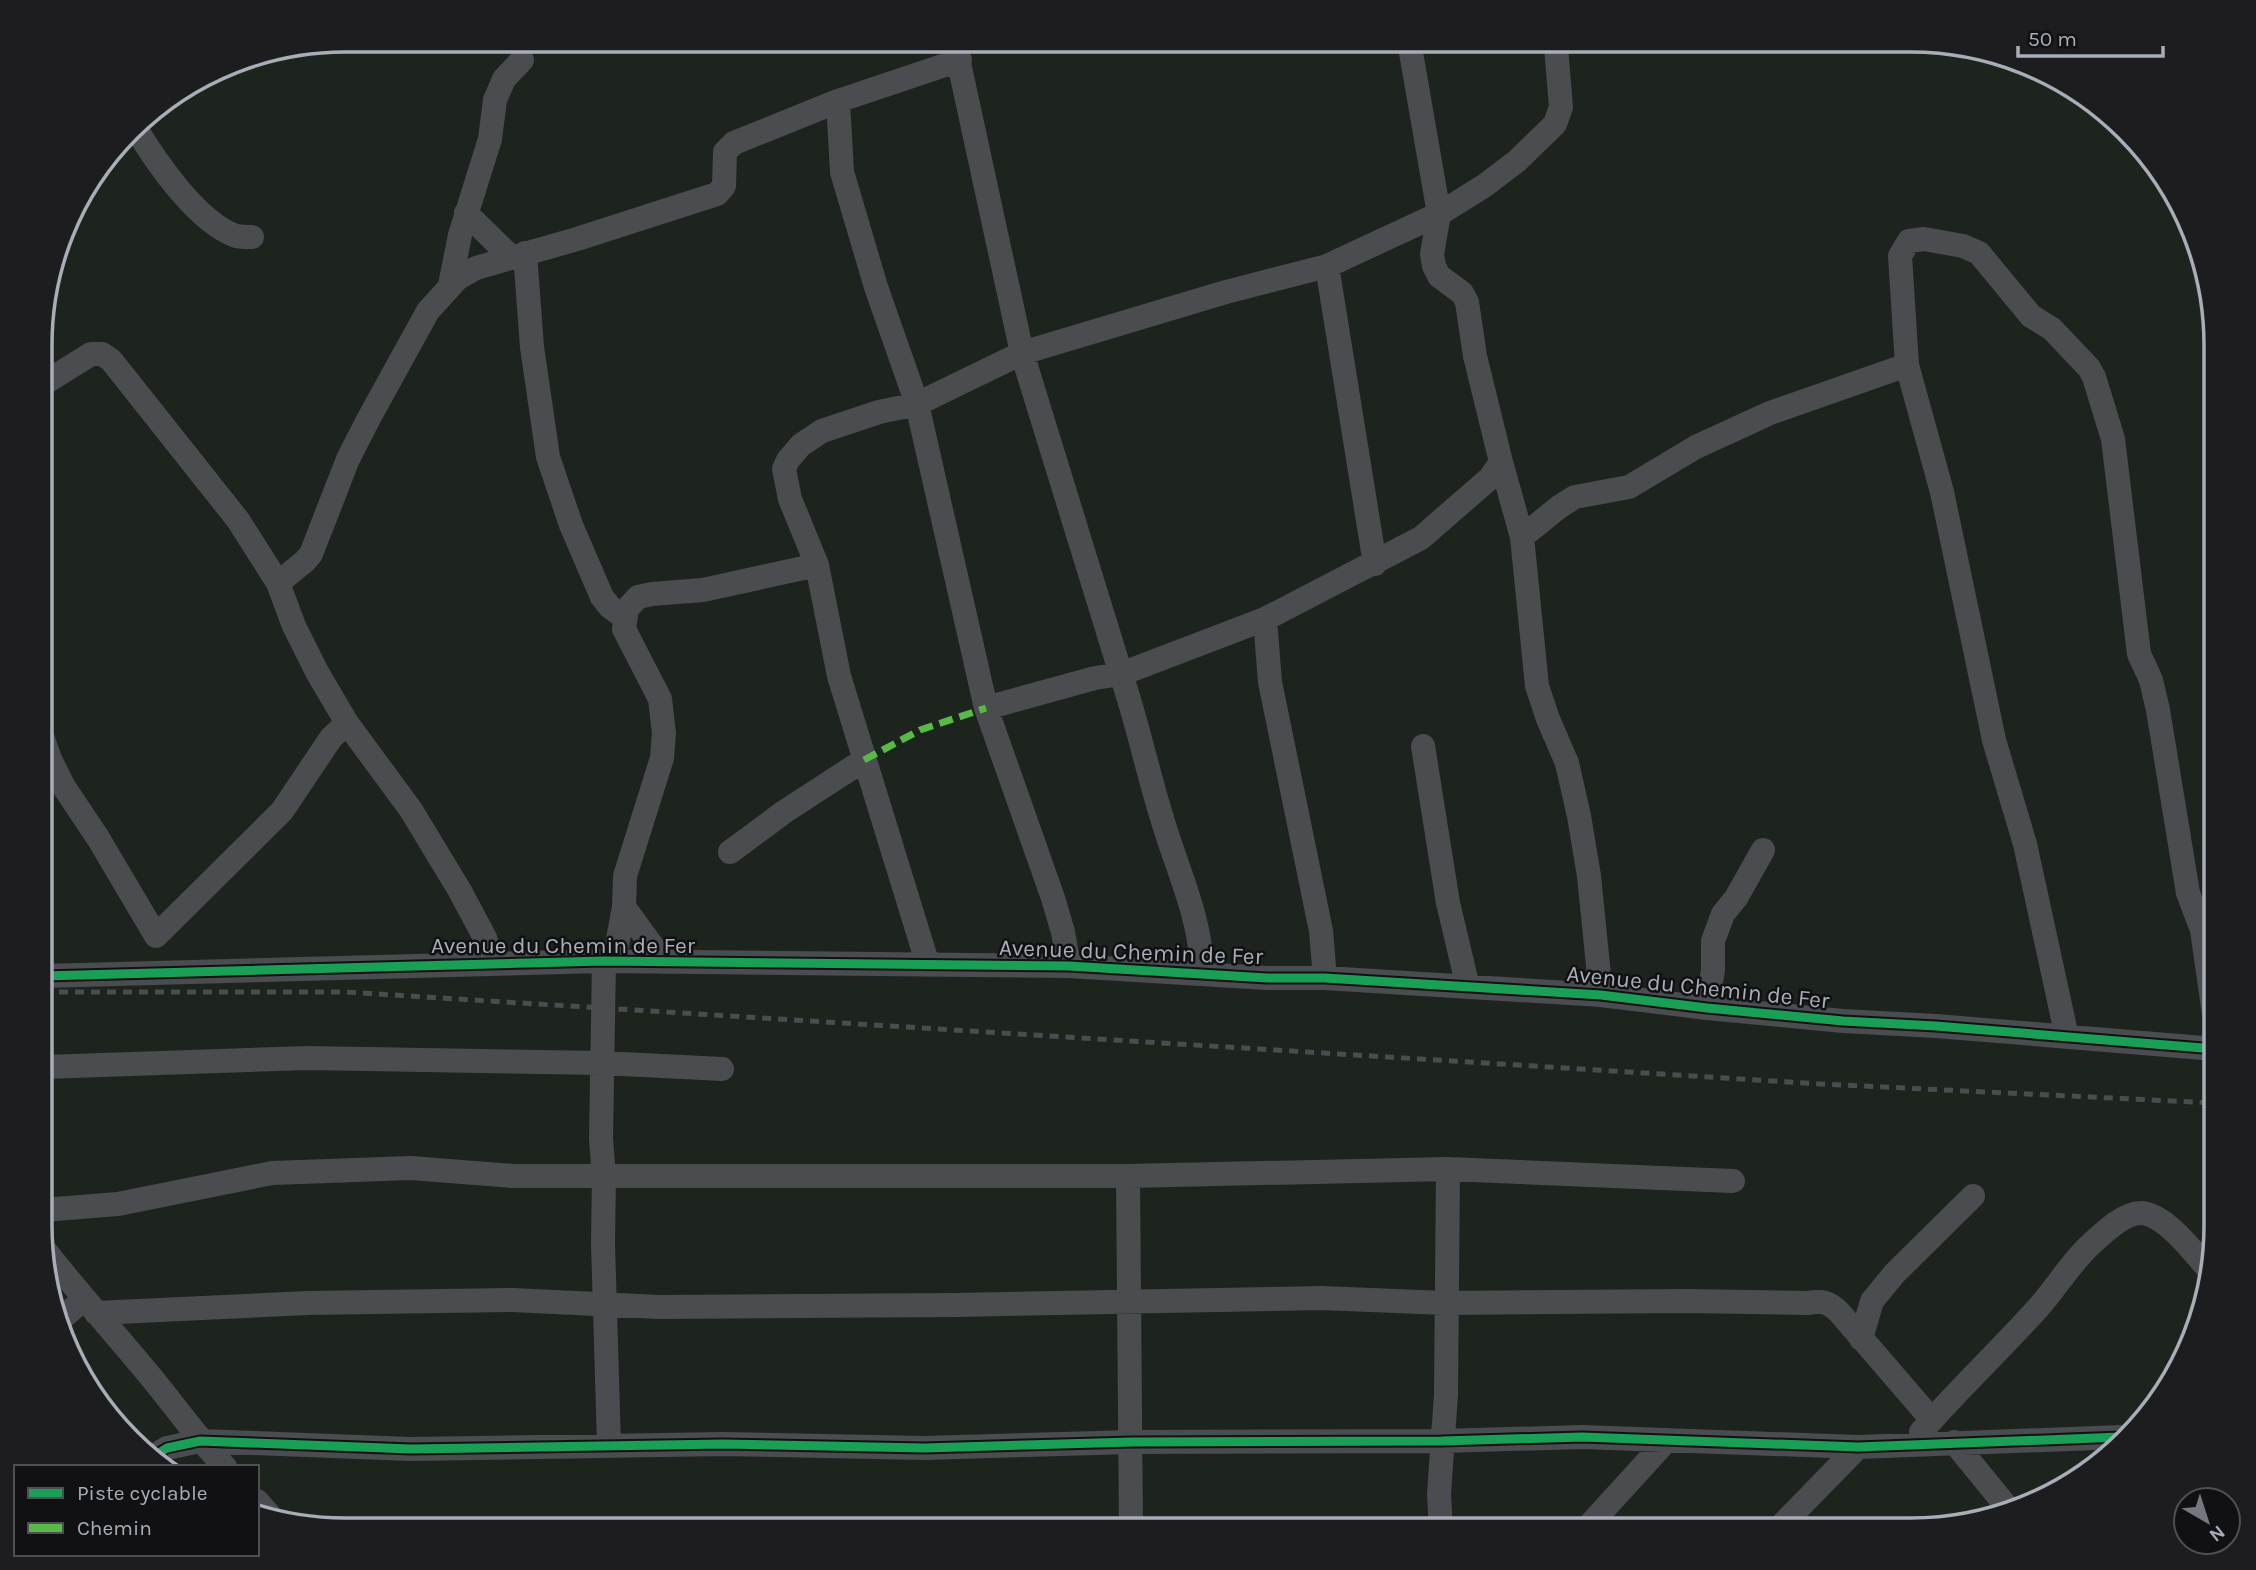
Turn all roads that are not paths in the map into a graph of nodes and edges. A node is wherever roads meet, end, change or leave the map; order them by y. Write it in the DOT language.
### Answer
graph roads {
  1 [pos="952,52"];
  2 [pos="957,52"];
  3 [pos="1411,52"];
  4 [pos="1556,52"];
  5 [pos="522,60"];
  6 [pos="838,101"];
  7 [pos="140,136"];
  8 [pos="466,213"];
  9 [pos="1439,214"];
  10 [pos="252,237"];
  11 [pos="518,255"];
  12 [pos="1327,266"];
  13 [pos="450,285"];
  14 [pos="1022,353"];
  15 [pos="1907,365"];
  16 [pos="52,378"];
  17 [pos="917,404"];
  18 [pos="1501,462"];
  19 [pos="1522,537"];
  20 [pos="1375,564"];
  21 [pos="817,565"];
  22 [pos="278,583"];
  23 [pos="624,617"];
  24 [pos="1265,619"];
  25 [pos="1121,674"];
  26 [pos="986,708"];
  27 [pos="347,723"];
  28 [pos="1423,746"];
  29 [pos="864,760"];
  30 [pos="52,763"];
  31 [pos="1762,850"];
  32 [pos="730,852"];
  33 [pos="624,906"];
  34 [pos="2204,944"];
  35 [pos="609,961"];
  36 [pos="664,962"];
  37 [pos="494,963"];
  38 [pos="928,965"];
  39 [pos="1069,967"];
  40 [pos="1202,974"];
  41 [pos="52,976"];
  42 [pos="1325,978"];
  43 [pos="1468,987"];
  44 [pos="1601,995"];
  45 [pos="1707,1008"];
  46 [pos="2067,1037"];
  47 [pos="2204,1048"];
  48 [pos="602,1063"];
  49 [pos="52,1067"];
  50 [pos="722,1069"];
  51 [pos="1448,1169"];
  52 [pos="604,1176"];
  53 [pos="1128,1176"];
  54 [pos="1733,1181"];
  55 [pos="1973,1196"];
  56 [pos="52,1209"];
  57 [pos="2201,1261"];
  58 [pos="55,1263"];
  59 [pos="1129,1303"];
  60 [pos="1446,1303"];
  61 [pos="605,1304"];
  62 [pos="90,1306"];
  63 [pos="67,1316"];
  64 [pos="1861,1339"];
  65 [pos="1932,1420"];
  66 [pos="2112,1437"];
  67 [pos="1667,1440"];
  68 [pos="200,1441"];
  69 [pos="1442,1441"];
  70 [pos="1132,1442"];
  71 [pos="1954,1442"];
  72 [pos="1911,1443"];
  73 [pos="609,1445"];
  74 [pos="1858,1447"];
  75 [pos="161,1452"];
  76 [pos="223,1465"];
  77 [pos="1998,1504"];
  78 [pos="1131,1518"];
  79 [pos="1440,1518"];
  80 [pos="1600,1518"];
  81 [pos="1789,1518"];
  1 -- 6 [label="street"];
  2 -- 14 [label="street"];
  3 -- 9 [label="street"];
  4 -- 9 [label="street"];
  5 -- 8 [label="street"];
  6 -- 11 [label="street"];
  6 -- 17 [label="street"];
  7 -- 10 [label="street"];
  8 -- 11 [label="street"];
  8 -- 13 [label="street"];
  9 -- 12 [label="street"];
  9 -- 18 [label="street"];
  11 -- 13 [label="street"];
  11 -- 23 [label="street"];
  12 -- 14 [label="street"];
  12 -- 20 [label="street"];
  13 -- 22 [label="street"];
  14 -- 17 [label="street"];
  14 -- 25 [label="street"];
  15 -- 19 [label="street"];
  15 -- 34 [label="street"];
  15 -- 46 [label="street"];
  16 -- 22 [label="street"];
  17 -- 21 [label="street"];
  17 -- 26 [label="street"];
  18 -- 19 [label="street"];
  18 -- 20 [label="street"];
  19 -- 44 [label="street"];
  20 -- 24 [label="street"];
  21 -- 23 [label="street"];
  21 -- 29 [label="street"];
  22 -- 27 [label="street"];
  23 -- 33 [label="street"];
  24 -- 25 [label="street"];
  24 -- 42 [label="street"];
  25 -- 26 [label="street"];
  25 -- 40 [label="street"];
  26 -- 39 [label="street"];
  27 -- 30 [label="street"];
  27 -- 37 [label="street"];
  28 -- 43 [label="street"];
  29 -- 32 [label="street"];
  29 -- 38 [label="street"];
  31 -- 45 [label="street"];
  33 -- 35 [label="street"];
  33 -- 36 [label="street"];
  35 -- 36 [label="street, Avenue du Chemin de Fer"];
  35 -- 37 [label="street, Avenue du Chemin de Fer"];
  35 -- 48 [label="street"];
  36 -- 38 [label="street, Avenue du Chemin de Fer"];
  37 -- 41 [label="street, Avenue du Chemin de Fer"];
  38 -- 39 [label="street, Avenue du Chemin de Fer"];
  39 -- 40 [label="street, Avenue du Chemin de Fer"];
  40 -- 42 [label="street, Avenue du Chemin de Fer"];
  42 -- 43 [label="street, Avenue du Chemin de Fer"];
  43 -- 44 [label="street, Avenue du Chemin de Fer"];
  44 -- 45 [label="street, Avenue du Chemin de Fer"];
  45 -- 46 [label="street, Avenue du Chemin de Fer"];
  46 -- 47 [label="street, Avenue du Chemin de Fer"];
  48 -- 49 [label="street"];
  48 -- 50 [label="street"];
  48 -- 52 [label="street"];
  51 -- 53 [label="street"];
  51 -- 54 [label="street"];
  51 -- 60 [label="street"];
  52 -- 53 [label="street"];
  52 -- 56 [label="street"];
  52 -- 61 [label="street"];
  53 -- 59 [label="street"];
  55 -- 64 [label="street"];
  57 -- 65 [label="street"];
  58 -- 62 [label="street"];
  59 -- 60 [label="street"];
  59 -- 61 [label="street"];
  59 -- 70 [label="street"];
  60 -- 64 [label="street"];
  60 -- 69 [label="street"];
  61 -- 62 [label="street"];
  61 -- 73 [label="street"];
  62 -- 63 [label="street"];
  62 -- 68 [label="street"];
  64 -- 65 [label="street"];
  65 -- 72 [label="street"];
  66 -- 71 [label="street"];
  67 -- 69 [label="street"];
  67 -- 74 [label="street"];
  67 -- 80 [label="street"];
  68 -- 73 [label="street"];
  68 -- 75 [label="street"];
  68 -- 76 [label="street"];
  69 -- 70 [label="street"];
  69 -- 79 [label="street"];
  70 -- 73 [label="street"];
  70 -- 78 [label="street"];
  71 -- 72 [label="street"];
  71 -- 77 [label="street"];
  72 -- 74 [label="street"];
  74 -- 81 [label="street"];
}
